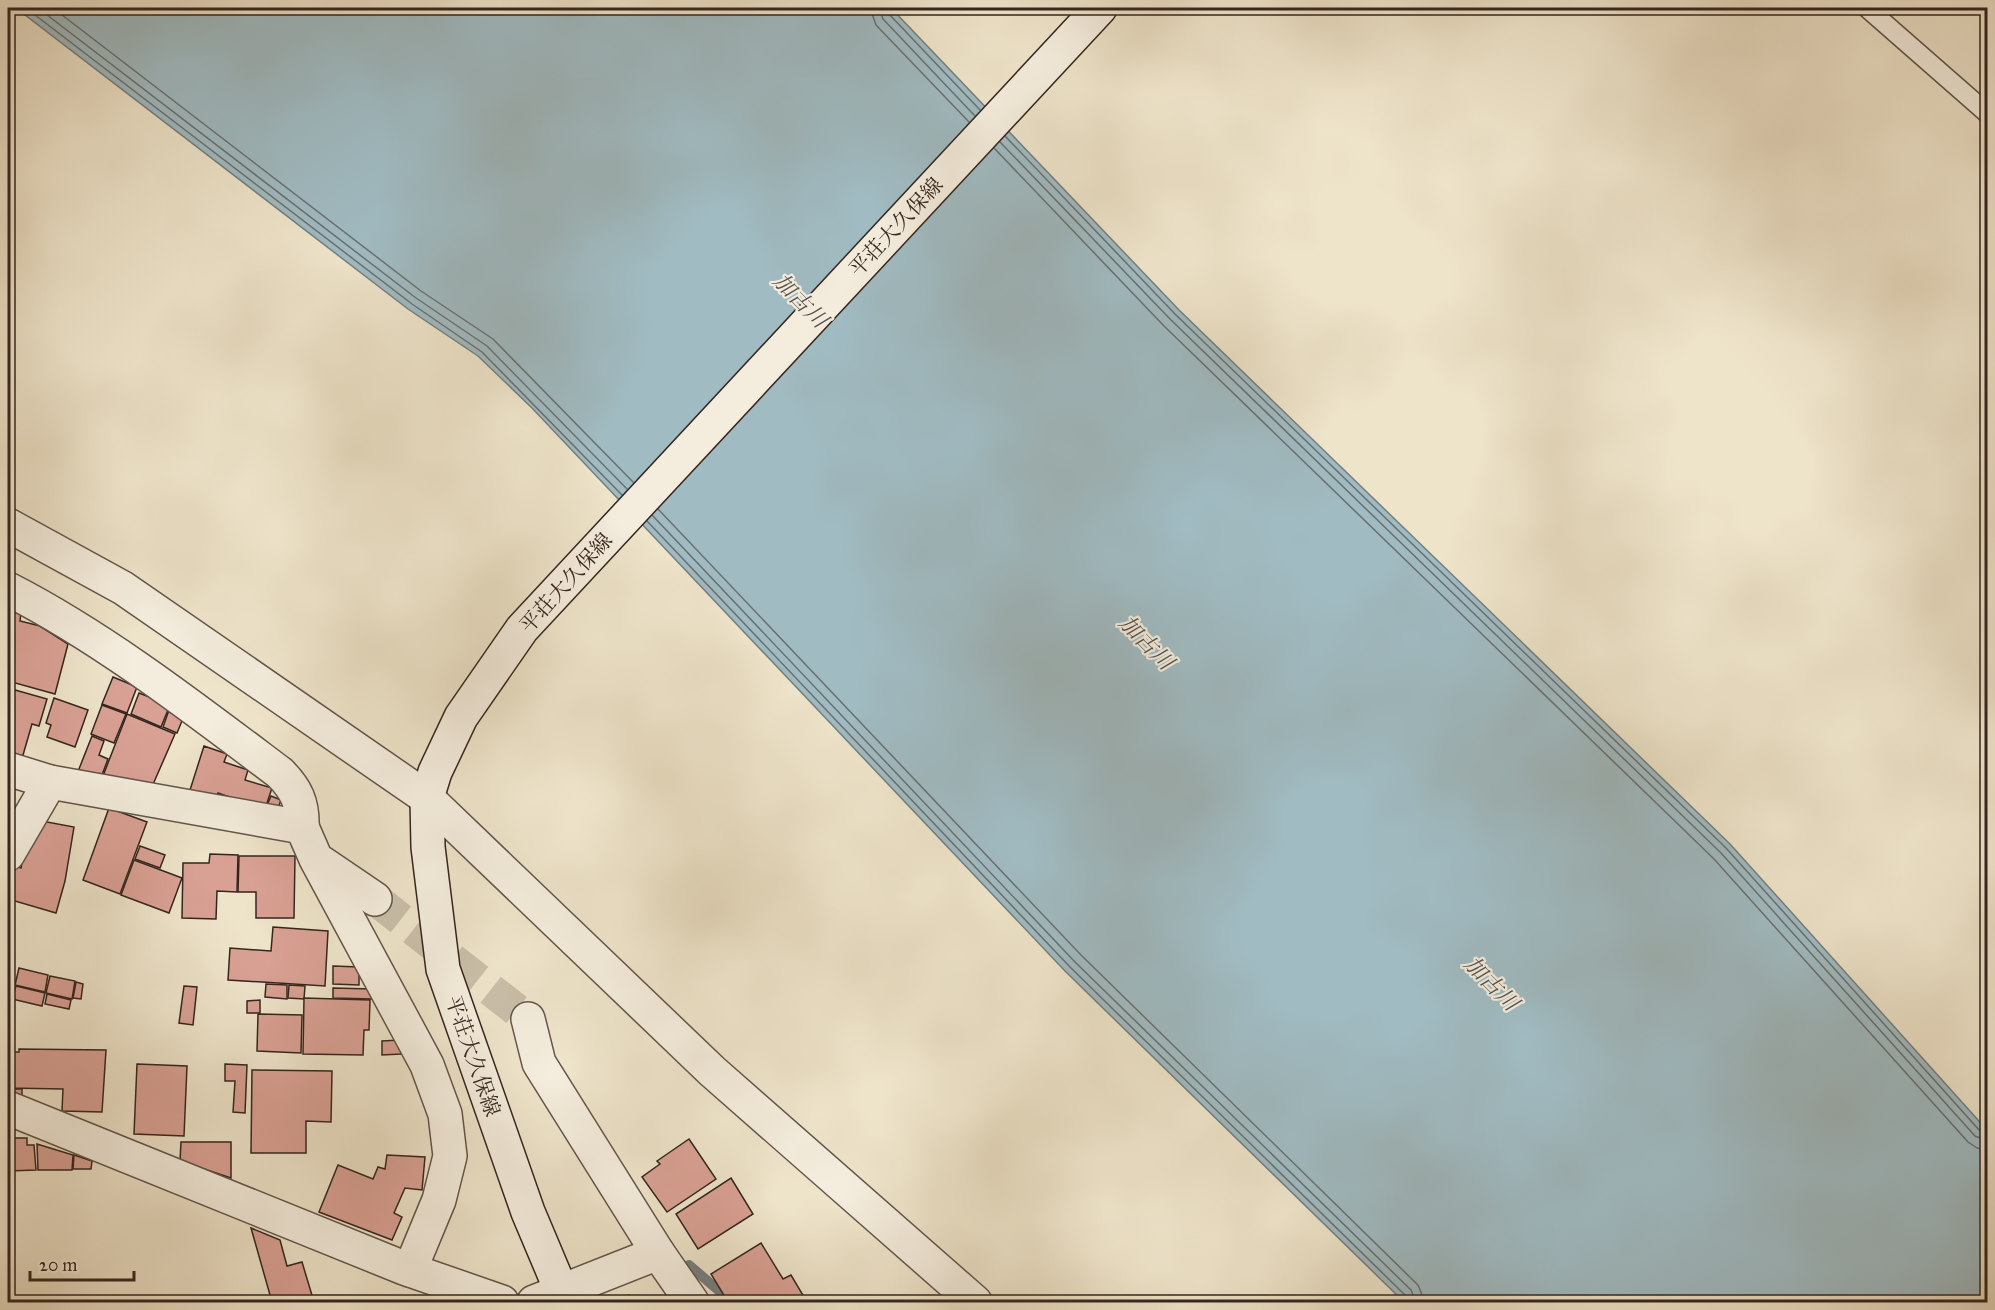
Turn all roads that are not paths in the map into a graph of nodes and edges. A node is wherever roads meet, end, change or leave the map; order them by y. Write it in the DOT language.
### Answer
graph roads {
  1 [pos="1100,8"];
  2 [pos="1867,8"];
  3 [pos="1988,114"];
  4 [pos="8,525"];
  5 [pos="8,589"];
  6 [pos="8,769"];
  7 [pos="50,782"];
  8 [pos="431,785"];
  9 [pos="302,827"];
  10 [pos="8,854"];
  11 [pos="316,859"];
  12 [pos="375,899"];
  13 [pos="528,1019"];
  14 [pos="8,1108"];
  15 [pos="658,1253"];
  16 [pos="410,1270"];
  17 [pos="553,1298"];
  18 [pos="502,1302"];
  19 [pos="692,1302"];
  20 [pos="975,1302"];
  1 -- 8 [label="street, 平荘大久保線"];
  2 -- 3 [label="lane"];
  4 -- 8 [label="street"];
  5 -- 9 [label="street"];
  6 -- 7 [label="street"];
  7 -- 9 [label="street"];
  7 -- 10 [label="street"];
  8 -- 17 [label="street, 平荘大久保線"];
  8 -- 20 [label="street"];
  9 -- 11 [label="street"];
  11 -- 12 [label="street"];
  11 -- 16 [label="street"];
  13 -- 15 [label="street"];
  14 -- 16 [label="street"];
  15 -- 17 [label="street"];
  15 -- 19 [label="street"];
  16 -- 18 [label="street"];
}
